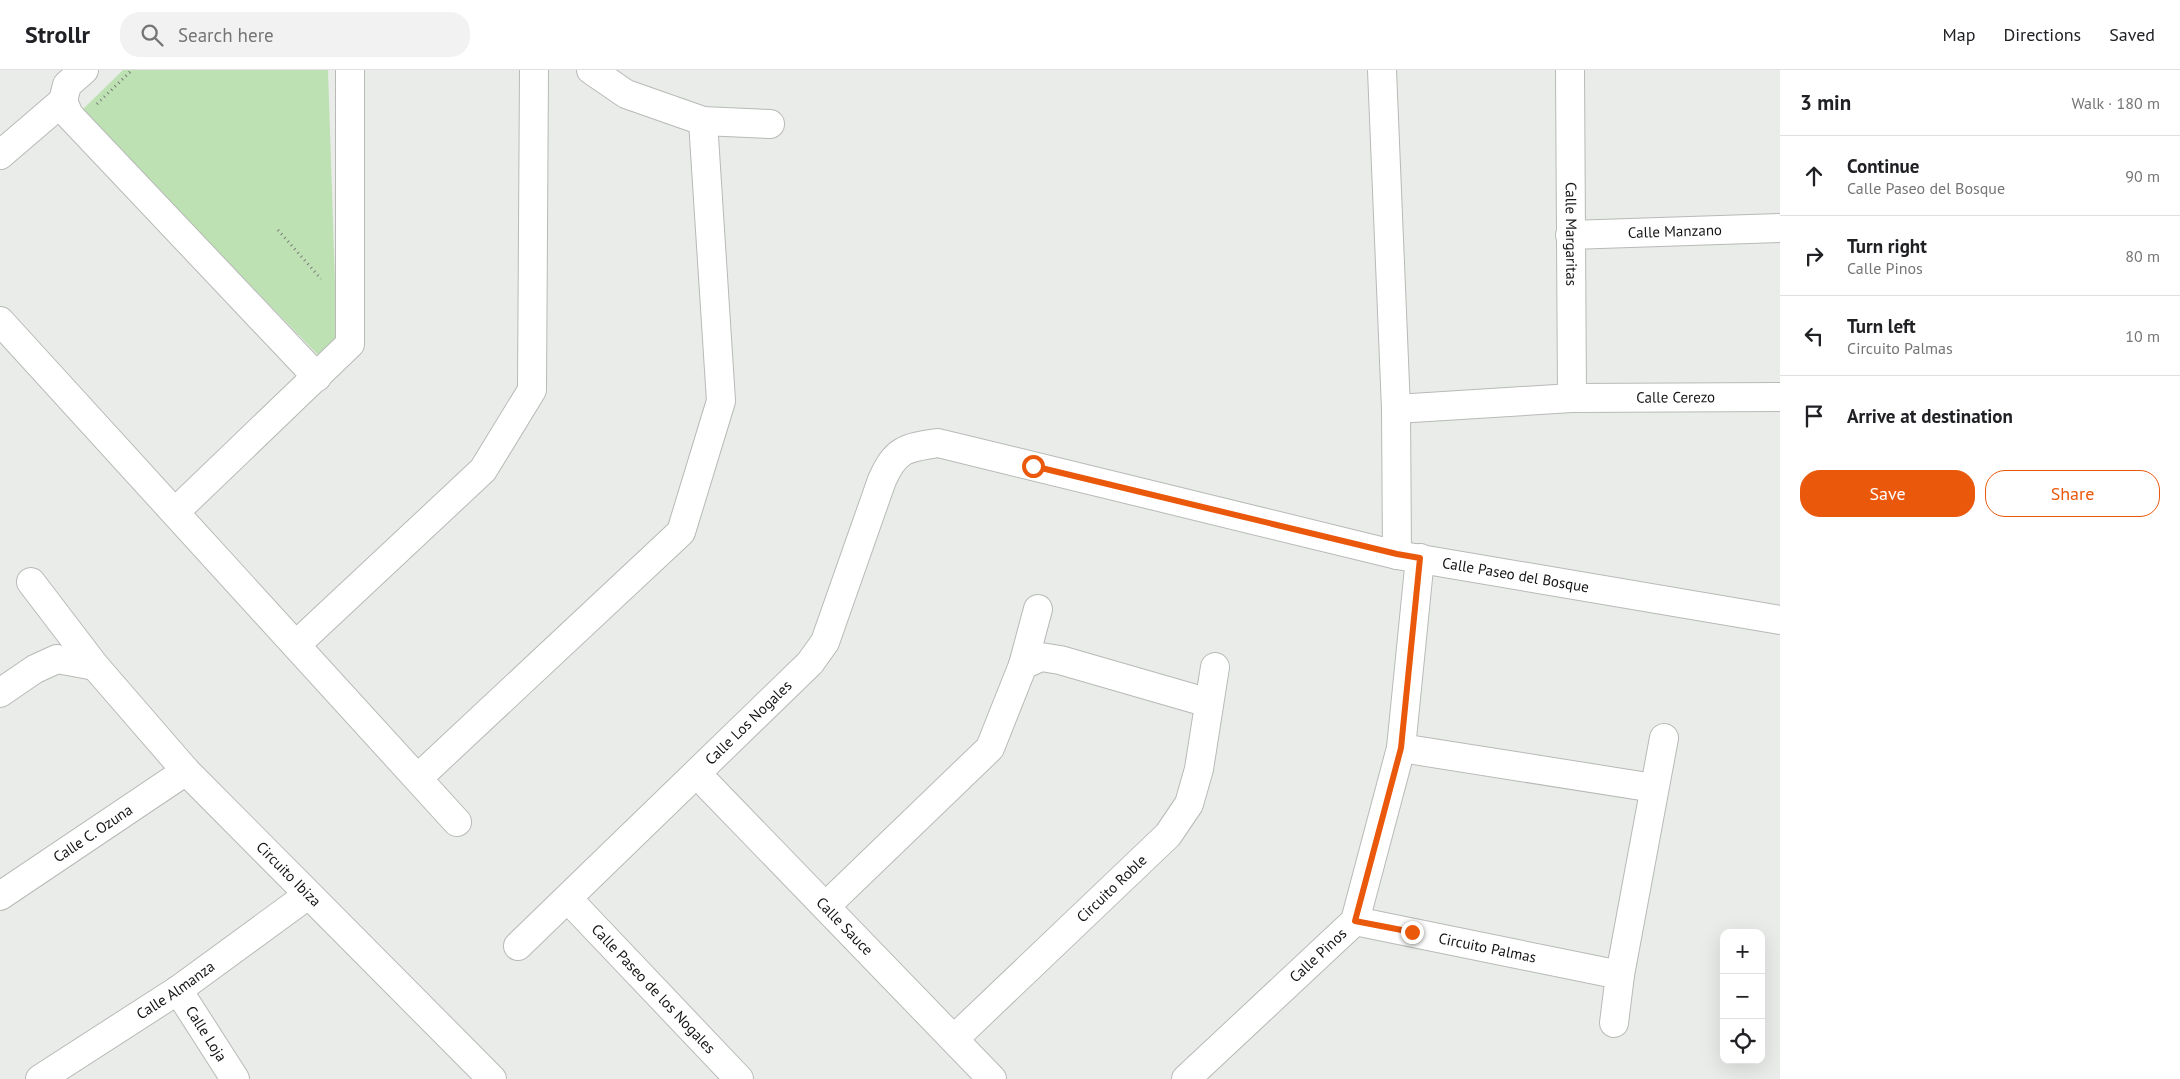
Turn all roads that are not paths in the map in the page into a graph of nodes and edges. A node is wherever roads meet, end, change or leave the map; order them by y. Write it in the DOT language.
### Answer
graph roads {
  1 [pos="84,70"];
  2 [pos="350,70"];
  3 [pos="534,70"];
  4 [pos="591,70"];
  5 [pos="1382,70"];
  6 [pos="1570,70"];
  7 [pos="63,101"];
  8 [pos="703,121"];
  9 [pos="770,124"];
  10 [pos="0,155"];
  11 [pos="1780,228"];
  12 [pos="1570,235"];
  13 [pos="0,321"];
  14 [pos="317,377"];
  15 [pos="1572,398"];
  16 [pos="1780,398"];
  17 [pos="1396,409"];
  18 [pos="904,451"];
  19 [pos="175,512"];
  20 [pos="1408,556"];
  21 [pos="31,582"];
  22 [pos="1038,609"];
  23 [pos="1780,620"];
  24 [pos="296,645"];
  25 [pos="1022,665"];
  26 [pos="95,666"];
  27 [pos="1215,667"];
  28 [pos="0,693"];
  29 [pos="1210,703"];
  30 [pos="1664,738"];
  31 [pos="1401,748"];
  32 [pos="186,771"];
  33 [pos="697,774"];
  34 [pos="418,778"];
  35 [pos="1654,788"];
  36 [pos="458,822"];
  37 [pos="308,895"];
  38 [pos="0,896"];
  39 [pos="568,899"];
  40 [pos="826,906"];
  41 [pos="1355,921"];
  42 [pos="518,946"];
  43 [pos="1620,975"];
  44 [pos="178,990"];
  45 [pos="1614,1023"];
  46 [pos="954,1040"];
  47 [pos="485,1076"];
  48 [pos="40,1079"];
  49 [pos="235,1079"];
  50 [pos="738,1079"];
  51 [pos="992,1079"];
  52 [pos="1186,1079"];
  1 -- 7 [label="street"];
  2 -- 14 [label="street"];
  3 -- 24 [label="street"];
  4 -- 8 [label="street"];
  5 -- 17 [label="street, Calle Pinos"];
  6 -- 12 [label="street, Calle Margaritas"];
  7 -- 10 [label="street"];
  7 -- 14 [label="street"];
  8 -- 9 [label="street"];
  8 -- 34 [label="street"];
  11 -- 12 [label="street, Calle Manzano"];
  12 -- 15 [label="street, Calle Margaritas"];
  13 -- 19 [label="street"];
  14 -- 19 [label="street"];
  15 -- 16 [label="street, Calle Cerezo"];
  15 -- 17 [label="street, Calle Cerezo"];
  17 -- 20 [label="street, Calle Pinos"];
  18 -- 20 [label="street, Calle Paseo del Bosque"];
  18 -- 33 [label="street, Calle Los Nogales"];
  19 -- 24 [label="street"];
  20 -- 23 [label="street, Calle Paseo del Bosque"];
  20 -- 31 [label="street, Calle Pinos"];
  21 -- 26 [label="street, Circuito Ibiza"];
  22 -- 25 [label="street"];
  24 -- 34 [label="street"];
  25 -- 29 [label="street"];
  25 -- 40 [label="street"];
  26 -- 28 [label="street"];
  26 -- 32 [label="street, Circuito Ibiza"];
  27 -- 29 [label="street, Circuito Roble"];
  29 -- 46 [label="street, Circuito Roble"];
  30 -- 35 [label="street"];
  31 -- 35 [label="street"];
  31 -- 41 [label="street, Calle Pinos"];
  32 -- 37 [label="street, Circuito Ibiza"];
  32 -- 38 [label="street, Calle C. Ozuna"];
  33 -- 39 [label="street, Calle Los Nogales"];
  33 -- 40 [label="street, Calle Sauce"];
  34 -- 36 [label="street"];
  35 -- 43 [label="street"];
  37 -- 44 [label="street, Calle Almanza"];
  37 -- 47 [label="street, Circuito Ibiza"];
  39 -- 42 [label="street, Calle Los Nogales"];
  39 -- 50 [label="street, Calle Paseo de los Nogales"];
  40 -- 46 [label="street, Calle Sauce"];
  41 -- 43 [label="street, Circuito Palmas"];
  41 -- 52 [label="street, Calle Pinos"];
  43 -- 45 [label="street"];
  44 -- 48 [label="street, Calle Almanza"];
  44 -- 49 [label="street, Calle Loja"];
  46 -- 51 [label="street, Calle Sauce"];
}
